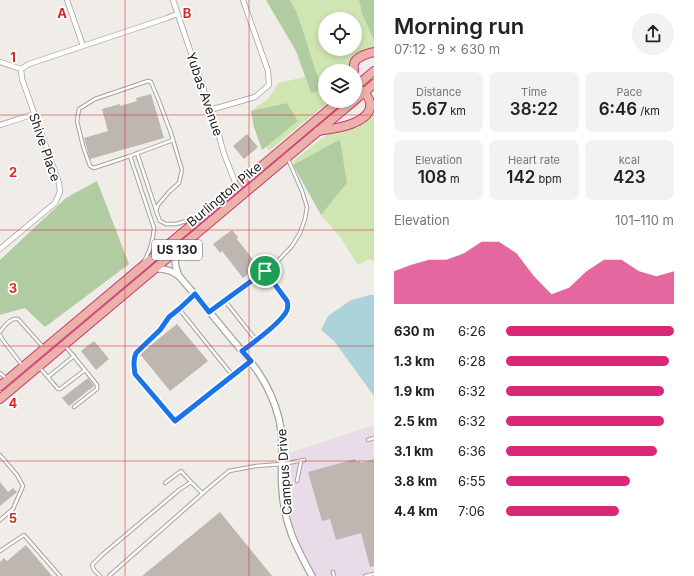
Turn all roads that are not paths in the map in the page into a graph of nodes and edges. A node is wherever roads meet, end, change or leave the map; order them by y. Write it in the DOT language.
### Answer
graph roads {
  1 [pos="67,0"];
  2 [pos="172,0"];
  3 [pos="243,0"];
  4 [pos="177,14"];
  5 [pos="83,46"];
  6 [pos="374,52"];
  7 [pos="0,62"];
  8 [pos="354,64"];
  9 [pos="21,69"];
  10 [pos="374,71"];
  11 [pos="362,82"];
  12 [pos="369,88"];
  13 [pos="331,108"];
  14 [pos="345,108"];
  15 [pos="210,110"];
  16 [pos="34,114"];
  17 [pos="0,125"];
  18 [pos="317,132"];
  19 [pos="173,140"];
  20 [pos="137,153"];
  21 [pos="130,156"];
  22 [pos="287,157"];
  23 [pos="237,187"];
  24 [pos="156,211"];
  25 [pos="206,213"];
  26 [pos="178,248"];
  27 [pos="0,249"];
  28 [pos="154,269"];
  29 [pos="139,270"];
  30 [pos="265,271"];
  31 [pos="180,276"];
  32 [pos="195,294"];
  33 [pos="225,301"];
  34 [pos="179,309"];
  35 [pos="209,312"];
  36 [pos="0,332"];
  37 [pos="0,335"];
  38 [pos="256,340"];
  39 [pos="64,345"];
  40 [pos="44,348"];
  41 [pos="242,351"];
  42 [pos="74,356"];
  43 [pos="251,361"];
  44 [pos="23,366"];
  45 [pos="38,366"];
  46 [pos="85,370"];
  47 [pos="0,373"];
  48 [pos="233,376"];
  49 [pos="48,377"];
  50 [pos="8,379"];
  51 [pos="0,386"];
  52 [pos="0,399"];
  53 [pos="74,407"];
  54 [pos="374,438"];
  55 [pos="368,440"];
  56 [pos="0,455"];
  57 [pos="282,464"];
  58 [pos="297,481"];
  59 [pos="191,482"];
  60 [pos="165,484"];
  61 [pos="202,493"];
  62 [pos="0,520"];
  63 [pos="0,551"];
  64 [pos="333,572"];
  65 [pos="374,574"];
  66 [pos="60,576"];
  67 [pos="100,576"];
  68 [pos="109,576"];
  69 [pos="312,576"];
  70 [pos="334,576"];
  71 [pos="365,576"];
  1 -- 5 [label="street"];
  2 -- 4 [label="street, Yubas Avenue"];
  3 -- 15 [label="street"];
  4 -- 5 [label="street"];
  4 -- 15 [label="street, Yubas Avenue"];
  5 -- 9 [label="street"];
  6 -- 8 [label="highway"];
  7 -- 9 [label="street"];
  9 -- 16 [label="street, Shive Place"];
  10 -- 11 [label="highway"];
  12 -- 18 [label="highway"];
  13 -- 23 [label="highway, Burlington Pike / US 130"];
  14 -- 18 [label="highway, Burlington Pike / US 130"];
  15 -- 23 [label="street, Yubas Avenue"];
  16 -- 17 [label="street"];
  16 -- 27 [label="street, Shive Place"];
  18 -- 22 [label="highway, Burlington Pike / US 130"];
  19 -- 20 [label="lane"];
  19 -- 21 [label="lane"];
  19 -- 24 [label="lane"];
  20 -- 21 [label="lane"];
  20 -- 24 [label="lane"];
  21 -- 29 [label="lane"];
  22 -- 26 [label="highway, Burlington Pike / US 130"];
  22 -- 30 [label="lane"];
  23 -- 25 [label="highway, Burlington Pike / US 130"];
  24 -- 25 [label="lane"];
  25 -- 29 [label="highway, Burlington Pike / US 130"];
  26 -- 28 [label="highway, Burlington Pike / US 130"];
  26 -- 31 [label="street, Campus Drive"];
  28 -- 31 [label="street, Campus Drive"];
  28 -- 39 [label="highway, Burlington Pike / US 130"];
  29 -- 40 [label="highway, Burlington Pike / US 130"];
  30 -- 33 [label="lane"];
  30 -- 38 [label="lane"];
  31 -- 32 [label="street, Campus Drive"];
  32 -- 34 [label="lane"];
  32 -- 35 [label="street, Campus Drive"];
  33 -- 35 [label="lane"];
  33 -- 38 [label="lane"];
  34 -- 48 [label="lane"];
  34 -- 48 [label="lane"];
  35 -- 41 [label="street, Campus Drive"];
  36 -- 40 [label="lane"];
  37 -- 44 [label="lane"];
  38 -- 41 [label="lane"];
  39 -- 42 [label="lane"];
  39 -- 45 [label="highway, Burlington Pike / US 130"];
  40 -- 44 [label="highway, Burlington Pike / US 130"];
  41 -- 43 [label="street, Campus Drive"];
  42 -- 46 [label="lane"];
  42 -- 49 [label="lane"];
  43 -- 48 [label="lane"];
  43 -- 57 [label="street, Campus Drive"];
  44 -- 50 [label="highway, Burlington Pike / US 130"];
  45 -- 49 [label="lane"];
  45 -- 52 [label="highway, Burlington Pike / US 130"];
  46 -- 49 [label="lane"];
  46 -- 53 [label="lane"];
  47 -- 50 [label="lane"];
  50 -- 51 [label="highway, Burlington Pike / US 130"];
  54 -- 55 [label="lane"];
  56 -- 62 [label="lane"];
  57 -- 58 [label="lane"];
  57 -- 61 [label="lane"];
  57 -- 69 [label="street, Campus Drive"];
  59 -- 60 [label="lane"];
  59 -- 61 [label="lane"];
  59 -- 67 [label="lane"];
  61 -- 68 [label="lane"];
  63 -- 66 [label="lane"];
  64 -- 70 [label="lane"];
  65 -- 71 [label="lane"];
}
